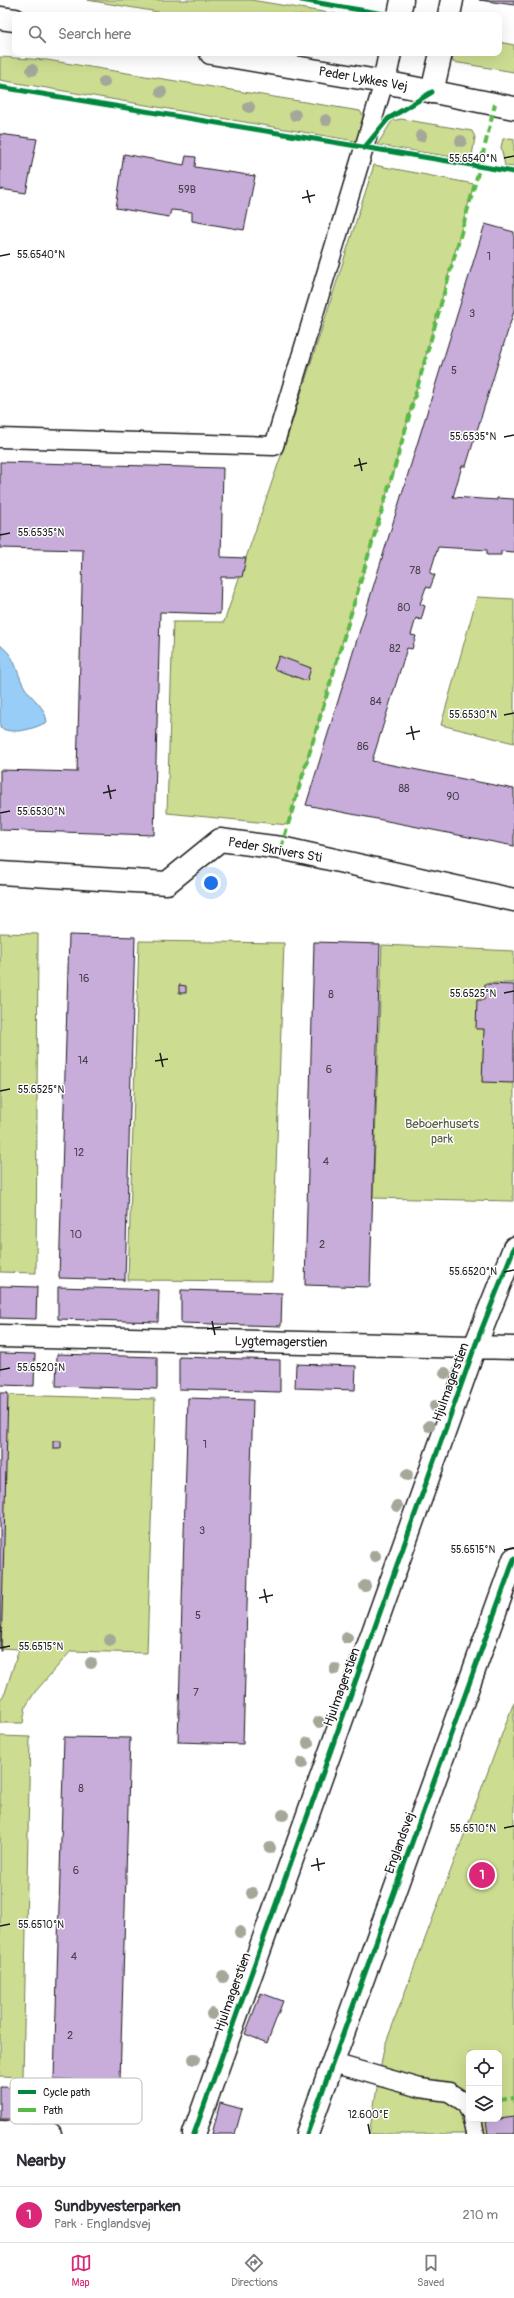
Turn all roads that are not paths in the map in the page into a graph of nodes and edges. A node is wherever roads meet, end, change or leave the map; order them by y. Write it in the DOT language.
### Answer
graph roads {
  1 [pos="402,0"];
  2 [pos="452,0"];
  3 [pos="400,12"];
  4 [pos="450,12"];
  5 [pos="0,18"];
  6 [pos="12,20"];
  7 [pos="229,56"];
  8 [pos="389,56"];
  9 [pos="440,56"];
  10 [pos="384,82"];
  11 [pos="432,92"];
  12 [pos="514,108"];
  13 [pos="0,438"];
  14 [pos="0,873"];
  15 [pos="514,900"];
  16 [pos="514,1248"];
  17 [pos="0,1336"];
  18 [pos="475,1346"];
  19 [pos="514,1348"];
  20 [pos="514,1559"];
  21 [pos="333,2063"];
  22 [pos="466,2103"];
  23 [pos="473,2122"];
  24 [pos="0,2132"];
  25 [pos="50,2134"];
  26 [pos="194,2134"];
  27 [pos="307,2134"];
  28 [pos="475,2134"];
  1 -- 3 [label="street"];
  2 -- 4 [label="street"];
  5 -- 6 [label="street"];
  7 -- 10 [label="street, Peder Lykkes Vej"];
  8 -- 10 [label="street"];
  9 -- 11 [label="street"];
  10 -- 11 [label="street, Peder Lykkes Vej"];
  10 -- 13 [label="lane"];
  11 -- 12 [label="street, Peder Lykkes Vej"];
  14 -- 15 [label="street, Peder Skrivers Sti"];
  16 -- 18 [label="street, Hjulmagerstien"];
  17 -- 18 [label="street, Lygtemagerstien"];
  18 -- 19 [label="street, Lygtemagerstien"];
  18 -- 26 [label="street, Hjulmagerstien"];
  20 -- 21 [label="street, Englandsvej"];
  21 -- 22 [label="lane"];
  21 -- 27 [label="street, Englandsvej"];
  23 -- 28 [label="lane"];
  24 -- 25 [label="street"];
}
